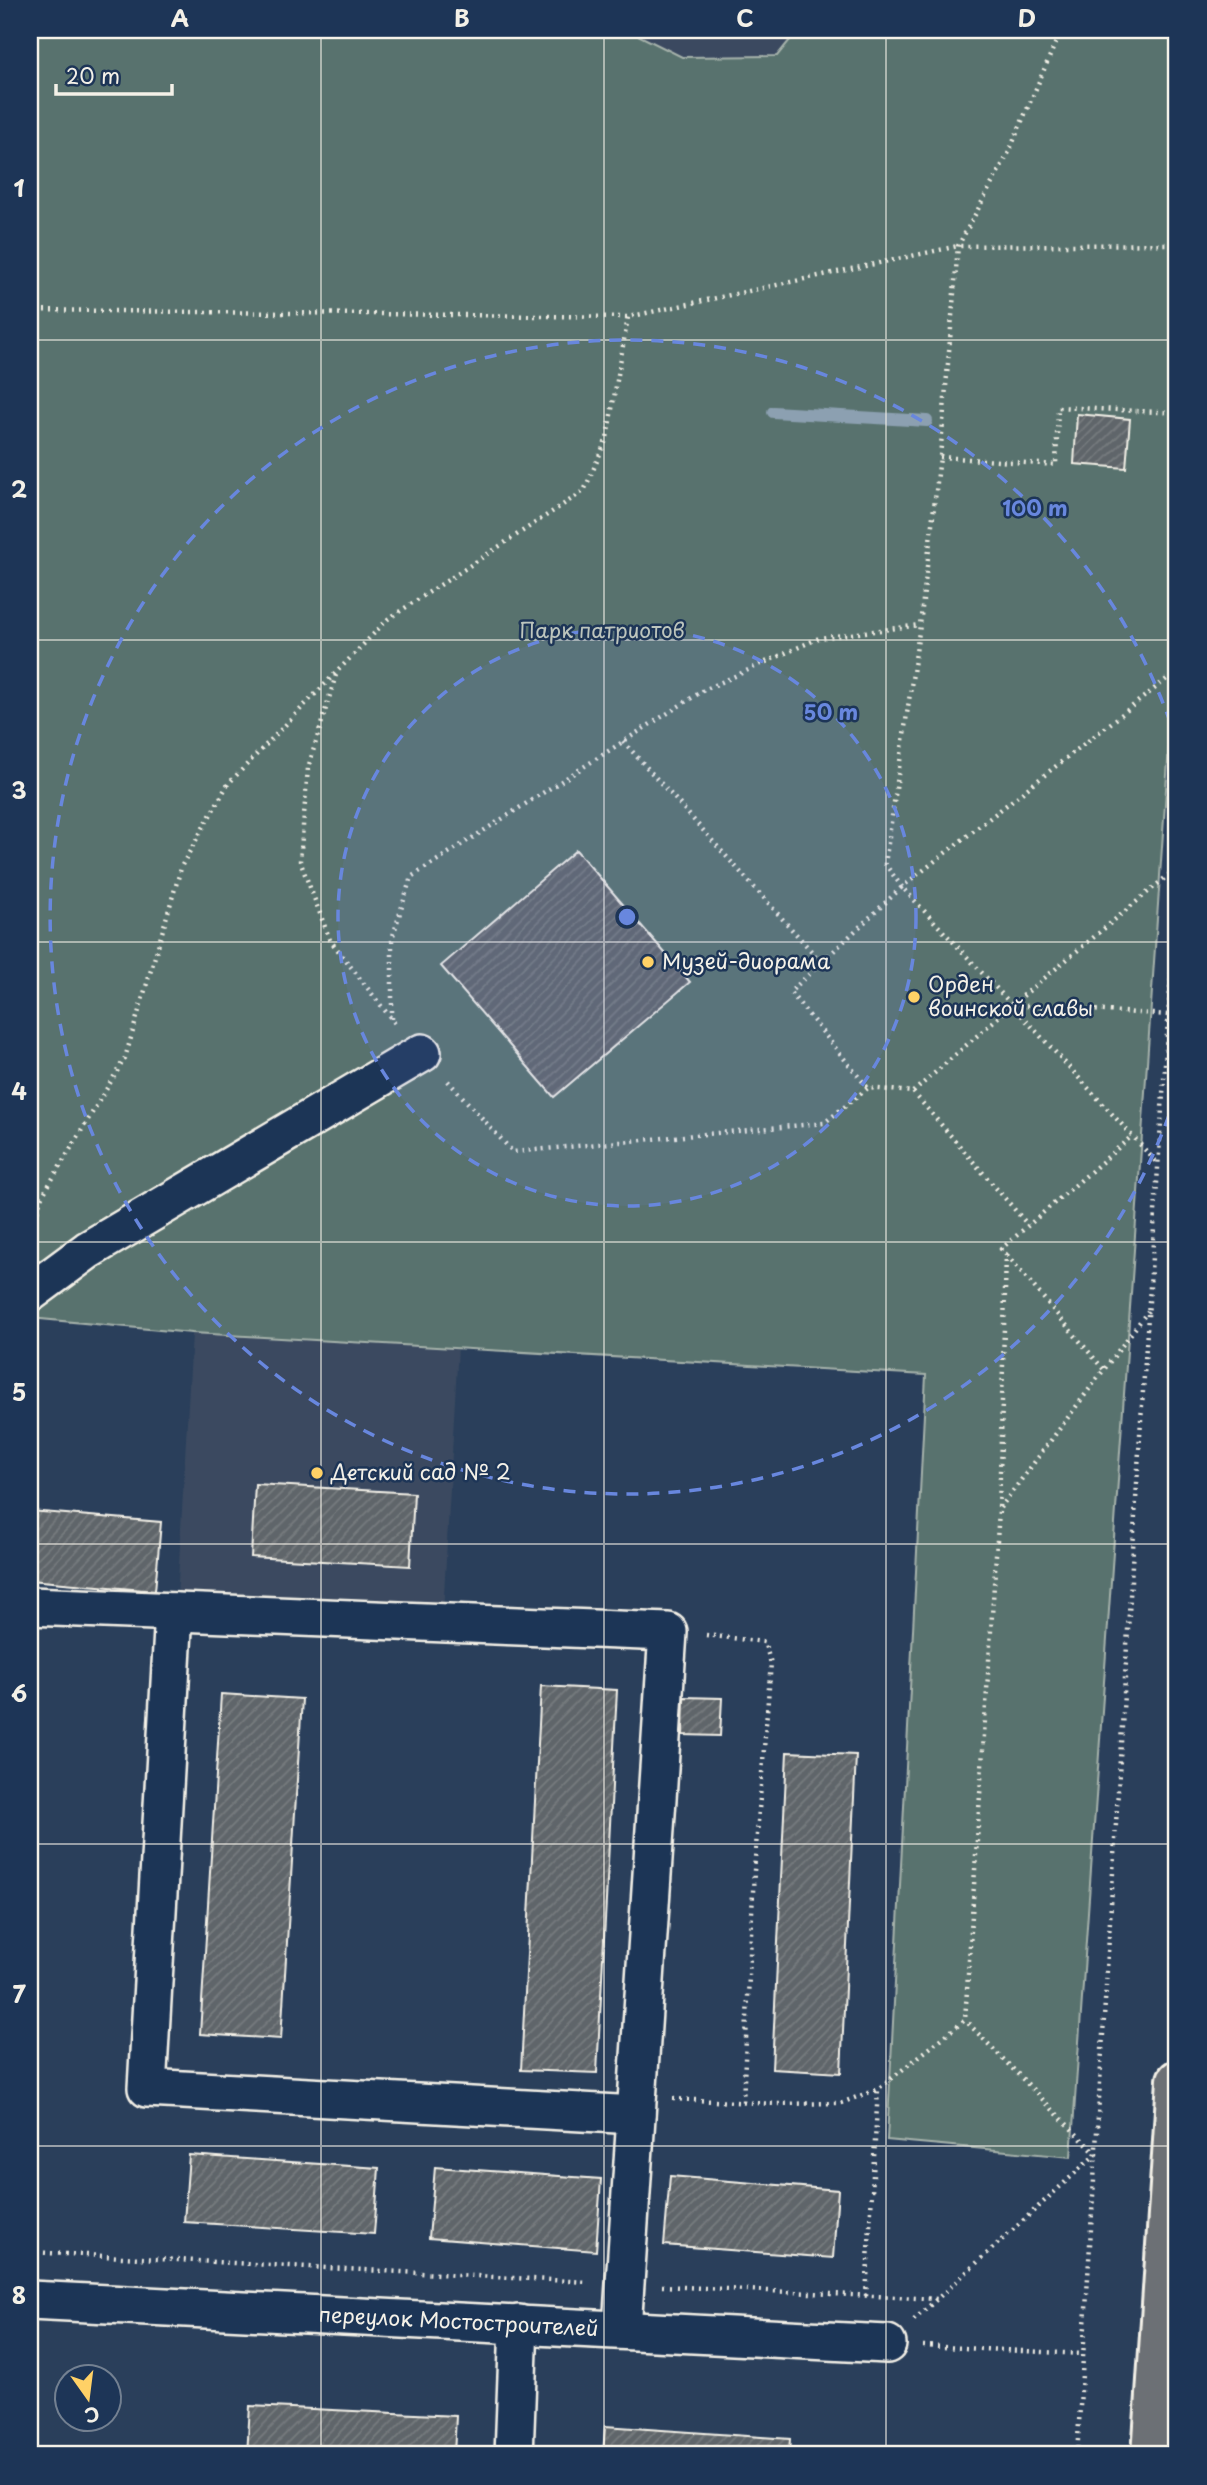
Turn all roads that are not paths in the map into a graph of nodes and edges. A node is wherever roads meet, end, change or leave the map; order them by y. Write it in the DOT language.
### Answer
graph roads {
  1 [pos="422,1053"];
  2 [pos="30,1293"];
  3 [pos="30,1606"];
  4 [pos="174,1612"];
  5 [pos="1177,2080"];
  6 [pos="636,2106"];
  7 [pos="30,2300"];
  8 [pos="519,2324"];
  9 [pos="622,2329"];
  10 [pos="887,2344"];
  11 [pos="514,2455"];
  12 [pos="1152,2455"];
  1 -- 2 [label="street"];
  3 -- 4 [label="street"];
  4 -- 6 [label="street"];
  4 -- 6 [label="street"];
  5 -- 12 [label="main road"];
  6 -- 9 [label="street"];
  7 -- 8 [label="street, переулок Мостостроителей"];
  8 -- 9 [label="street, переулок Мостостроителей"];
  8 -- 11 [label="street"];
  9 -- 10 [label="street, переулок Мостостроителей"];
}
